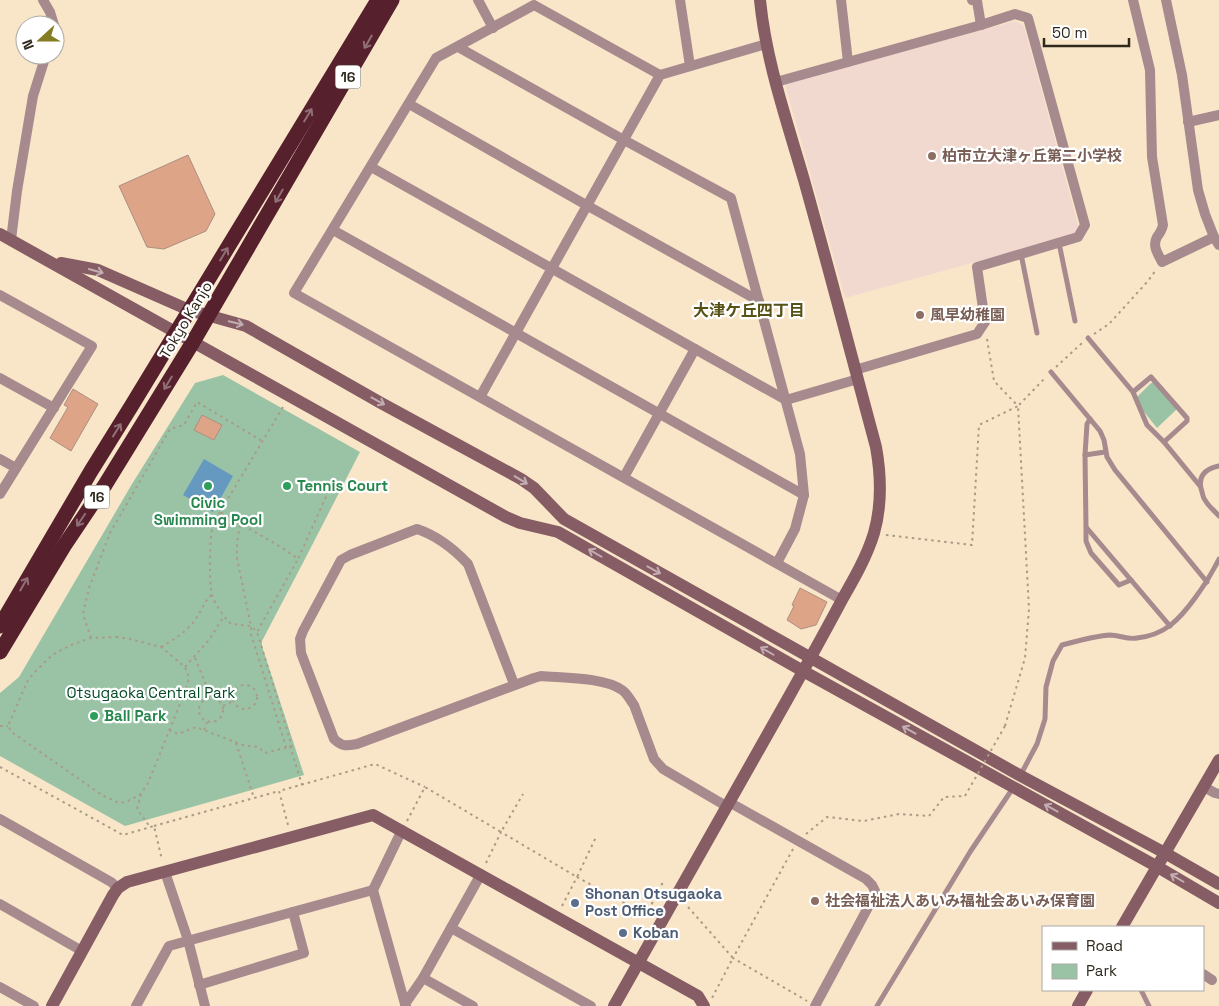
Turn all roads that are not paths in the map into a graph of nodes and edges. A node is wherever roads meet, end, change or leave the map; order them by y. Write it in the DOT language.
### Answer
graph roads {
  1 [pos="43,0"];
  2 [pos="378,0"];
  3 [pos="392,0"];
  4 [pos="478,0"];
  5 [pos="679,0"];
  6 [pos="760,0"];
  7 [pos="841,0"];
  8 [pos="972,0"];
  9 [pos="1133,0"];
  10 [pos="1166,0"];
  11 [pos="51,15"];
  12 [pos="981,26"];
  13 [pos="493,28"];
  14 [pos="766,44"];
  15 [pos="458,47"];
  16 [pos="848,62"];
  17 [pos="43,65"];
  18 [pos="690,66"];
  19 [pos="660,75"];
  20 [pos="776,82"];
  21 [pos="409,104"];
  22 [pos="1219,115"];
  23 [pos="1188,122"];
  24 [pos="624,140"];
  25 [pos="371,167"];
  26 [pos="588,206"];
  27 [pos="333,230"];
  28 [pos="6,237"];
  29 [pos="1216,241"];
  30 [pos="1059,243"];
  31 [pos="1021,254"];
  32 [pos="48,261"];
  33 [pos="552,269"];
  34 [pos="0,295"];
  35 [pos="759,301"];
  36 [pos="189,310"];
  37 [pos="209,316"];
  38 [pos="1075,321"];
  39 [pos="176,332"];
  40 [pos="516,332"];
  41 [pos="1037,333"];
  42 [pos="1088,338"];
  43 [pos="193,342"];
  44 [pos="695,349"];
  45 [pos="1051,372"];
  46 [pos="856,375"];
  47 [pos="0,378"];
  48 [pos="1133,392"];
  49 [pos="480,397"];
  50 [pos="786,400"];
  51 [pos="54,408"];
  52 [pos="659,413"];
  53 [pos="1090,419"];
  54 [pos="1164,442"];
  55 [pos="1105,452"];
  56 [pos="1085,455"];
  57 [pos="0,459"];
  58 [pos="1219,466"];
  59 [pos="16,468"];
  60 [pos="624,477"];
  61 [pos="1200,486"];
  62 [pos="0,494"];
  63 [pos="804,495"];
  64 [pos="1219,516"];
  65 [pos="1086,527"];
  66 [pos="1219,559"];
  67 [pos="777,563"];
  68 [pos="1131,580"];
  69 [pos="1206,582"];
  70 [pos="842,600"];
  71 [pos="0,626"];
  72 [pos="1170,626"];
  73 [pos="0,652"];
  74 [pos="811,658"];
  75 [pos="803,671"];
  76 [pos="514,684"];
  77 [pos="1219,760"];
  78 [pos="1021,776"];
  79 [pos="1204,786"];
  80 [pos="1013,787"];
  81 [pos="1219,794"];
  82 [pos="728,804"];
  83 [pos="0,819"];
  84 [pos="402,830"];
  85 [pos="1165,852"];
  86 [pos="1156,866"];
  87 [pos="165,872"];
  88 [pos="481,874"];
  89 [pos="1219,884"];
  90 [pos="118,888"];
  91 [pos="373,890"];
  92 [pos="1219,903"];
  93 [pos="0,904"];
  94 [pos="293,912"];
  95 [pos="1123,926"];
  96 [pos="451,928"];
  97 [pos="188,940"];
  98 [pos="82,951"];
  99 [pos="638,962"];
  100 [pos="1204,975"];
  101 [pos="423,978"];
  102 [pos="1212,980"];
  103 [pos="199,985"];
  104 [pos="0,987"];
  105 [pos="1086,991"];
  106 [pos="1141,991"];
  107 [pos="406,1005"];
  108 [pos="34,1006"];
  109 [pos="52,1006"];
  110 [pos="136,1006"];
  111 [pos="205,1006"];
  112 [pos="473,1006"];
  113 [pos="591,1006"];
  114 [pos="614,1006"];
  115 [pos="704,1006"];
  116 [pos="815,1006"];
  117 [pos="878,1006"];
  118 [pos="1078,1006"];
  119 [pos="1148,1006"];
  1 -- 11 [label="street"];
  36 -- 2 [label="highway, Tokyo Kanjo / 16, one-way"];
  3 -- 37 [label="highway, Tokyo Kanjo / 16, one-way"];
  4 -- 13 [label="street"];
  5 -- 18 [label="street"];
  6 -- 14 [label="street"];
  7 -- 16 [label="street"];
  8 -- 12 [label="street"];
  9 -- 29 [label="street"];
  10 -- 23 [label="street"];
  12 -- 16 [label="street"];
  12 -- 30 [label="street"];
  13 -- 15 [label="street"];
  13 -- 19 [label="street"];
  14 -- 18 [label="street"];
  14 -- 20 [label="street"];
  15 -- 21 [label="street"];
  15 -- 24 [label="street"];
  16 -- 20 [label="street"];
  17 -- 28 [label="street"];
  18 -- 19 [label="street"];
  19 -- 24 [label="street"];
  20 -- 46 [label="street"];
  21 -- 25 [label="street"];
  21 -- 26 [label="street"];
  22 -- 23 [label="street"];
  23 -- 29 [label="street"];
  24 -- 26 [label="street"];
  24 -- 35 [label="street"];
  25 -- 27 [label="street"];
  25 -- 33 [label="street"];
  26 -- 33 [label="street"];
  26 -- 35 [label="street"];
  27 -- 40 [label="street"];
  27 -- 49 [label="street"];
  28 -- 32 [label="street"];
  30 -- 31 [label="street"];
  30 -- 38 [label="lane"];
  31 -- 41 [label="lane"];
  31 -- 46 [label="street"];
  32 -- 36 [label="street, one-way"];
  32 -- 39 [label="street"];
  33 -- 40 [label="street"];
  33 -- 44 [label="street"];
  34 -- 51 [label="street"];
  35 -- 50 [label="street"];
  36 -- 37 [label="street"];
  36 -- 39 [label="highway, Tokyo Kanjo / 16"];
  37 -- 43 [label="highway, Tokyo Kanjo / 16"];
  37 -- 74 [label="street, one-way"];
  39 -- 43 [label="street"];
  71 -- 39 [label="highway, Tokyo Kanjo / 16, one-way"];
  40 -- 49 [label="street"];
  40 -- 52 [label="street"];
  42 -- 48 [label="lane"];
  43 -- 73 [label="highway, Tokyo Kanjo / 16, one-way"];
  75 -- 43 [label="street, one-way"];
  44 -- 50 [label="street"];
  44 -- 52 [label="street"];
  45 -- 53 [label="lane"];
  46 -- 50 [label="street"];
  46 -- 70 [label="street"];
  47 -- 51 [label="street"];
  48 -- 54 [label="lane"];
  48 -- 54 [label="lane"];
  49 -- 60 [label="street"];
  50 -- 63 [label="street"];
  51 -- 59 [label="street"];
  52 -- 60 [label="street"];
  52 -- 63 [label="street"];
  53 -- 55 [label="lane"];
  53 -- 56 [label="lane"];
  54 -- 61 [label="lane"];
  55 -- 56 [label="lane"];
  55 -- 69 [label="lane"];
  56 -- 65 [label="lane"];
  57 -- 59 [label="street"];
  58 -- 61 [label="lane"];
  59 -- 62 [label="street"];
  60 -- 67 [label="street"];
  61 -- 64 [label="lane"];
  63 -- 67 [label="street"];
  65 -- 68 [label="lane"];
  65 -- 68 [label="lane"];
  66 -- 69 [label="lane"];
  67 -- 70 [label="street"];
  68 -- 72 [label="lane"];
  69 -- 72 [label="lane"];
  70 -- 74 [label="street"];
  72 -- 78 [label="lane"];
  74 -- 75 [label="street"];
  74 -- 78 [label="street"];
  80 -- 75 [label="street, one-way"];
  75 -- 82 [label="street"];
  76 -- 76 [label="street"];
  76 -- 82 [label="street"];
  77 -- 79 [label="street"];
  78 -- 80 [label="lane"];
  78 -- 85 [label="street"];
  79 -- 81 [label="street"];
  79 -- 85 [label="street"];
  86 -- 80 [label="street, one-way"];
  80 -- 117 [label="lane"];
  82 -- 99 [label="street"];
  82 -- 116 [label="street"];
  83 -- 90 [label="street"];
  84 -- 87 [label="street"];
  84 -- 88 [label="street"];
  84 -- 91 [label="street"];
  85 -- 86 [label="street"];
  85 -- 89 [label="street"];
  92 -- 86 [label="street, one-way"];
  86 -- 95 [label="street"];
  87 -- 90 [label="street"];
  87 -- 97 [label="street"];
  88 -- 96 [label="street"];
  88 -- 99 [label="street"];
  90 -- 98 [label="street"];
  91 -- 94 [label="street"];
  91 -- 107 [label="street"];
  93 -- 98 [label="street"];
  94 -- 97 [label="street"];
  94 -- 103 [label="street"];
  96 -- 101 [label="street"];
  96 -- 113 [label="street"];
  97 -- 103 [label="street"];
  97 -- 110 [label="street"];
  98 -- 109 [label="street"];
  99 -- 114 [label="street"];
  99 -- 115 [label="street"];
  100 -- 102 [label="street"];
  101 -- 107 [label="street"];
  101 -- 112 [label="street"];
  103 -- 111 [label="street"];
  104 -- 108 [label="street"];
  105 -- 118 [label="street"];
  106 -- 119 [label="lane"];
}
